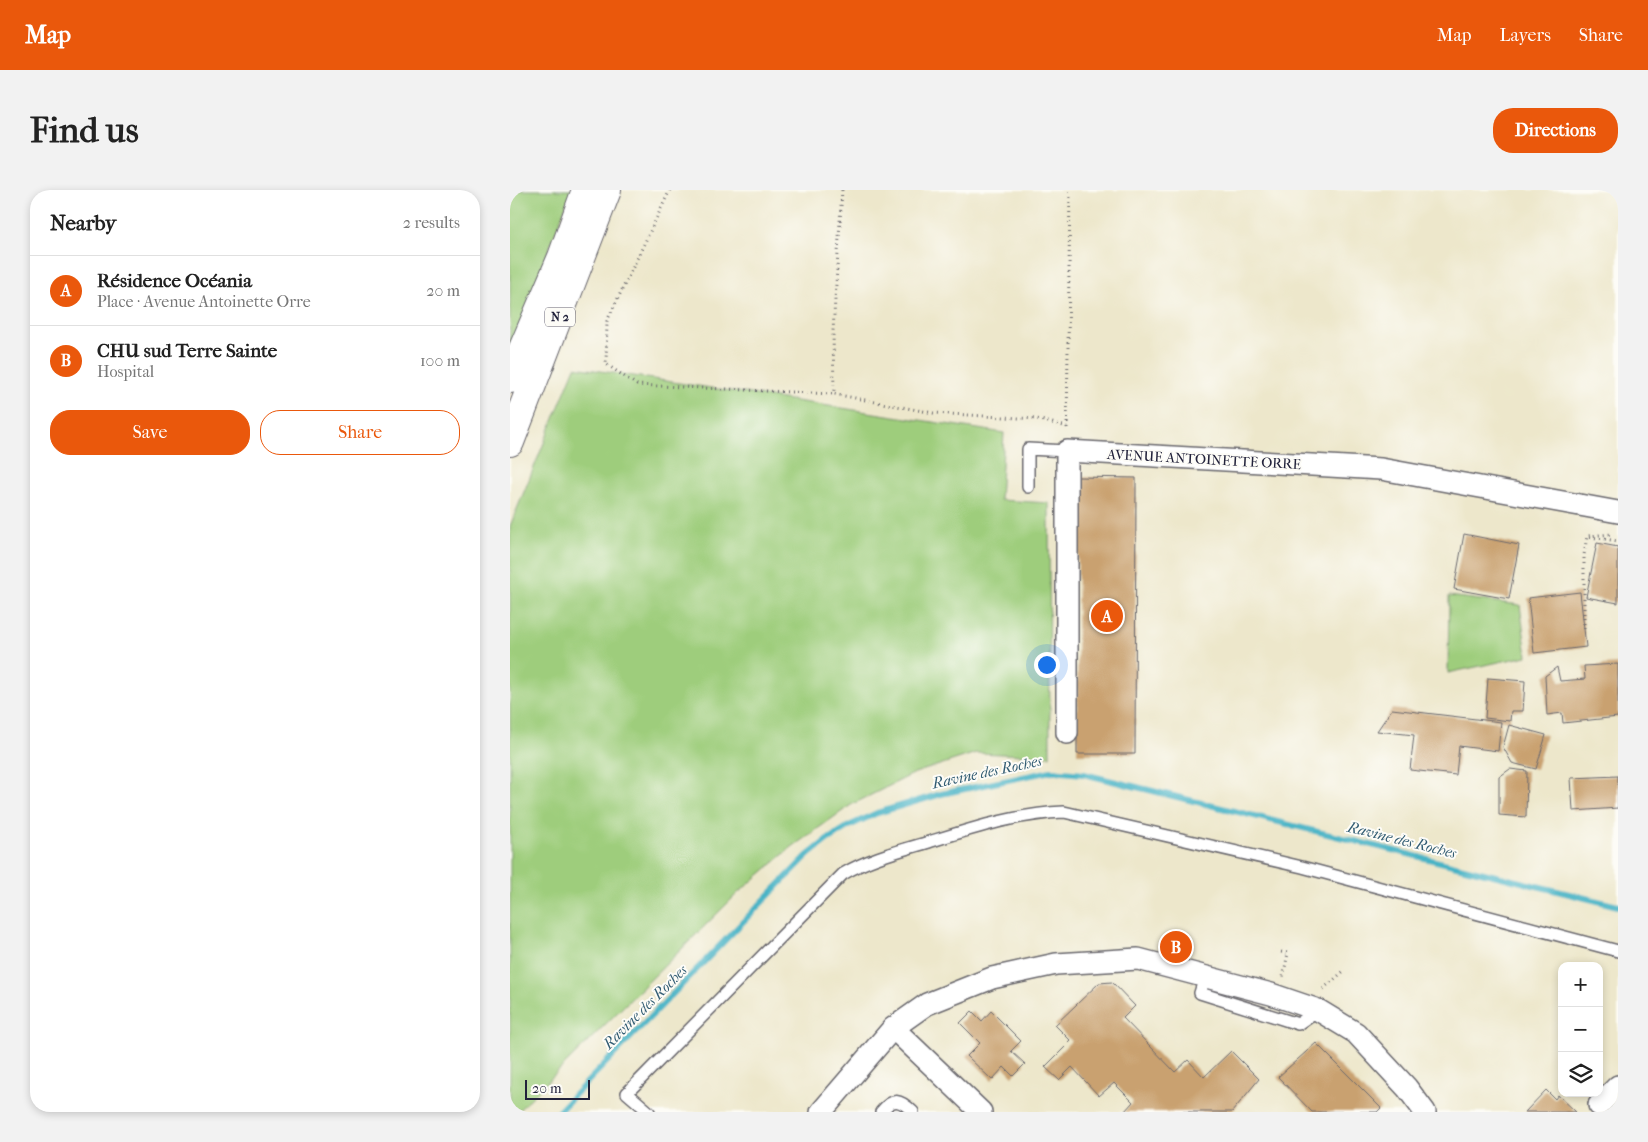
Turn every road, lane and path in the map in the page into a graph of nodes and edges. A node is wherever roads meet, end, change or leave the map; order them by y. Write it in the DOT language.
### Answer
graph roads {
  1 [pos="586,190"];
  2 [pos="607,190"];
  3 [pos="670,190"];
  4 [pos="842,190"];
  5 [pos="1070,190"];
  6 [pos="510,379"];
  7 [pos="834,394"];
  8 [pos="1067,427"];
  9 [pos="510,442"];
  10 [pos="1067,451"];
  11 [pos="1028,487"];
  12 [pos="1618,512"];
  13 [pos="1618,529"];
  14 [pos="1587,536"];
  15 [pos="1618,541"];
  16 [pos="1584,629"];
  17 [pos="1067,733"];
  18 [pos="1618,951"];
  19 [pos="1280,952"];
  20 [pos="1345,970"];
  21 [pos="1292,982"];
  22 [pos="1318,1010"];
  23 [pos="893,1028"];
  24 [pos="1618,1086"];
  25 [pos="1599,1105"];
  26 [pos="649,1112"];
  27 [pos="821,1112"];
  28 [pos="881,1112"];
  29 [pos="913,1112"];
  30 [pos="981,1112"];
  31 [pos="1425,1112"];
  1 -- 6 [label="main road, N 2"];
  2 -- 9 [label="main road, N 2"];
  3 -- 7 [label="path"];
  4 -- 7 [label="path"];
  5 -- 8 [label="path"];
  7 -- 8 [label="path"];
  8 -- 10 [label="path"];
  10 -- 11 [label="lane"];
  10 -- 12 [label="street, AVENUE ANTOINETTE ORRE"];
  10 -- 17 [label="street"];
  13 -- 14 [label="path"];
  14 -- 15 [label="path"];
  14 -- 16 [label="path"];
  18 -- 26 [label="lane"];
  19 -- 21 [label="path"];
  20 -- 22 [label="path"];
  22 -- 23 [label="street"];
  22 -- 31 [label="street"];
  23 -- 27 [label="street"];
  23 -- 30 [label="street"];
  24 -- 25 [label="street"];
  28 -- 29 [label="lane"];
}
